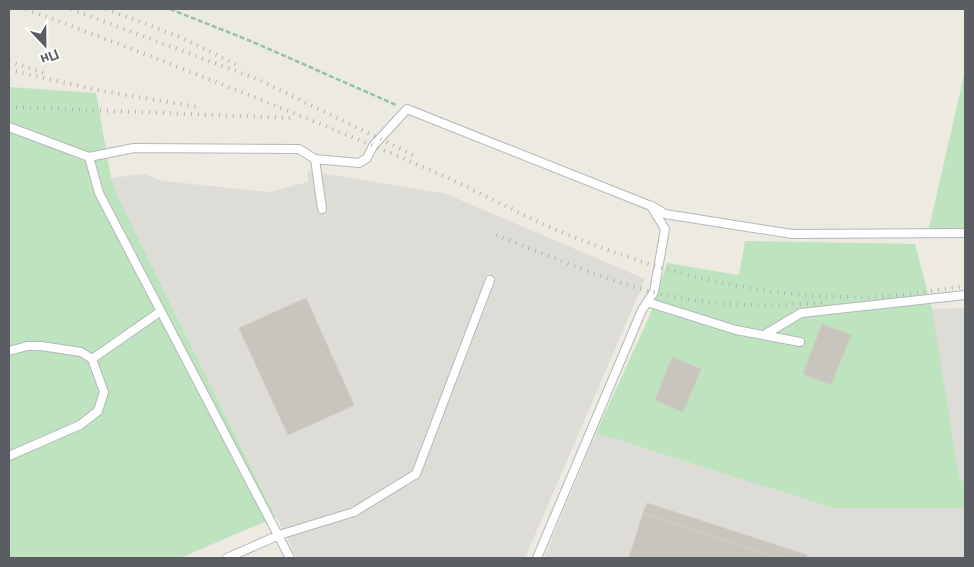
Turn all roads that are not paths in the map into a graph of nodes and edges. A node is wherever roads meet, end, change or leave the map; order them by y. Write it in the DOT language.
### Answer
graph roads {
  1 [pos="9,127"];
  2 [pos="89,158"];
  3 [pos="315,159"];
  4 [pos="651,206"];
  5 [pos="322,210"];
  6 [pos="964,233"];
  7 [pos="490,280"];
  8 [pos="965,295"];
  9 [pos="647,302"];
  10 [pos="161,311"];
  11 [pos="764,335"];
  12 [pos="800,342"];
  13 [pos="9,351"];
  14 [pos="92,359"];
  15 [pos="9,456"];
  16 [pos="279,535"];
  17 [pos="227,558"];
  18 [pos="290,558"];
  19 [pos="537,558"];
  1 -- 2 [label="lane"];
  2 -- 3 [label="lane"];
  2 -- 10 [label="lane"];
  3 -- 4 [label="lane"];
  3 -- 5 [label="lane"];
  4 -- 6 [label="lane"];
  4 -- 9 [label="lane"];
  7 -- 16 [label="lane"];
  8 -- 11 [label="lane"];
  9 -- 11 [label="lane"];
  9 -- 19 [label="lane"];
  10 -- 14 [label="lane"];
  10 -- 16 [label="lane"];
  11 -- 12 [label="lane"];
  13 -- 14 [label="lane"];
  14 -- 15 [label="lane"];
  16 -- 17 [label="lane"];
  16 -- 18 [label="lane"];
}
